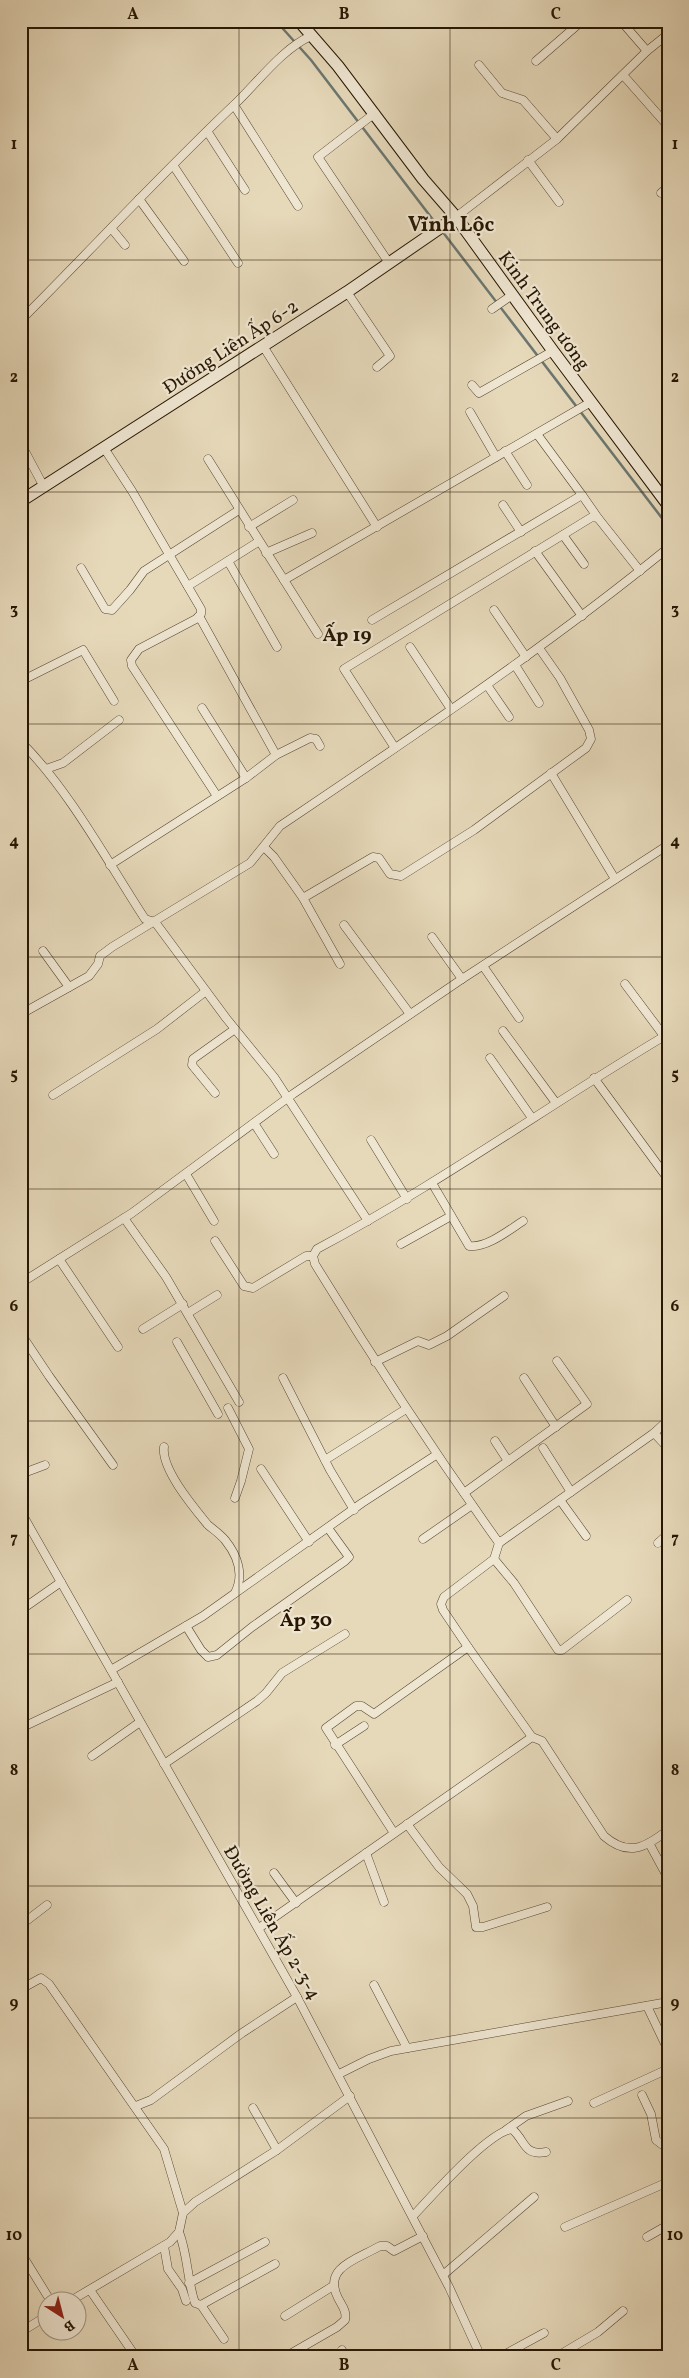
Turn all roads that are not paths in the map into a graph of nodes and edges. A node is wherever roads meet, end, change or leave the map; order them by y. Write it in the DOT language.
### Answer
graph roads {
  1 [pos="299,21"];
  2 [pos="582,21"];
  3 [pos="621,21"];
  4 [pos="668,34"];
  5 [pos="307,38"];
  6 [pos="647,51"];
  7 [pos="536,62"];
  8 [pos="479,65"];
  9 [pos="623,75"];
  10 [pos="234,105"];
  11 [pos="375,113"];
  12 [pos="668,126"];
  13 [pos="207,131"];
  14 [pos="557,139"];
  15 [pos="528,160"];
  16 [pos="173,165"];
  17 [pos="668,187"];
  18 [pos="245,190"];
  19 [pos="661,193"];
  20 [pos="139,199"];
  21 [pos="559,202"];
  22 [pos="298,206"];
  23 [pos="452,219"];
  24 [pos="111,228"];
  25 [pos="125,244"];
  26 [pos="184,261"];
  27 [pos="238,263"];
  28 [pos="389,263"];
  29 [pos="347,292"];
  30 [pos="512,295"];
  31 [pos="492,309"];
  32 [pos="21,320"];
  33 [pos="263,346"];
  34 [pos="548,353"];
  35 [pos="377,367"];
  36 [pos="472,385"];
  37 [pos="588,403"];
  38 [pos="470,412"];
  39 [pos="537,434"];
  40 [pos="21,444"];
  41 [pos="104,448"];
  42 [pos="505,451"];
  43 [pos="496,457"];
  44 [pos="208,459"];
  45 [pos="527,485"];
  46 [pos="44,487"];
  47 [pos="582,495"];
  48 [pos="293,500"];
  49 [pos="21,501"];
  50 [pos="503,505"];
  51 [pos="668,505"];
  52 [pos="239,510"];
  53 [pos="598,518"];
  54 [pos="249,527"];
  55 [pos="377,527"];
  56 [pos="521,532"];
  57 [pos="312,533"];
  58 [pos="563,534"];
  59 [pos="258,542"];
  60 [pos="668,548"];
  61 [pos="535,551"];
  62 [pos="266,553"];
  63 [pos="170,555"];
  64 [pos="228,561"];
  65 [pos="584,564"];
  66 [pos="81,568"];
  67 [pos="640,571"];
  68 [pos="284,580"];
  69 [pos="188,586"];
  70 [pos="494,610"];
  71 [pos="198,616"];
  72 [pos="582,616"];
  73 [pos="372,620"];
  74 [pos="318,634"];
  75 [pos="277,647"];
  76 [pos="410,648"];
  77 [pos="539,648"];
  78 [pos="526,657"];
  79 [pos="515,665"];
  80 [pos="21,681"];
  81 [pos="487,685"];
  82 [pos="114,701"];
  83 [pos="538,703"];
  84 [pos="202,708"];
  85 [pos="451,710"];
  86 [pos="509,717"];
  87 [pos="119,720"];
  88 [pos="21,742"];
  89 [pos="320,746"];
  90 [pos="395,748"];
  91 [pos="276,756"];
  92 [pos="46,769"];
  93 [pos="551,773"];
  94 [pos="246,778"];
  95 [pos="217,796"];
  96 [pos="668,844"];
  97 [pos="264,847"];
  98 [pos="110,865"];
  99 [pos="615,879"];
  100 [pos="302,898"];
  101 [pos="155,922"];
  102 [pos="344,925"];
  103 [pos="432,936"];
  104 [pos="43,951"];
  105 [pos="340,964"];
  106 [pos="483,966"];
  107 [pos="462,979"];
  108 [pos="625,984"];
  109 [pos="69,987"];
  110 [pos="206,991"];
  111 [pos="21,1014"];
  112 [pos="410,1014"];
  113 [pos="518,1018"];
  114 [pos="235,1029"];
  115 [pos="503,1031"];
  116 [pos="666,1035"];
  117 [pos="490,1058"];
  118 [pos="594,1078"];
  119 [pos="216,1093"];
  120 [pos="53,1095"];
  121 [pos="287,1098"];
  122 [pos="556,1103"];
  123 [pos="532,1118"];
  124 [pos="254,1123"];
  125 [pos="371,1140"];
  126 [pos="274,1154"];
  127 [pos="665,1170"];
  128 [pos="186,1174"];
  129 [pos="668,1179"];
  130 [pos="432,1183"];
  131 [pos="407,1199"];
  132 [pos="451,1216"];
  133 [pos="124,1218"];
  134 [pos="214,1221"];
  135 [pos="368,1221"];
  136 [pos="524,1221"];
  137 [pos="215,1241"];
  138 [pos="401,1244"];
  139 [pos="314,1256"];
  140 [pos="59,1260"];
  141 [pos="21,1283"];
  142 [pos="218,1295"];
  143 [pos="504,1296"];
  144 [pos="183,1304"];
  145 [pos="188,1313"];
  146 [pos="143,1329"];
  147 [pos="21,1334"];
  148 [pos="177,1342"];
  149 [pos="118,1347"];
  150 [pos="557,1361"];
  151 [pos="376,1362"];
  152 [pos="283,1378"];
  153 [pos="524,1378"];
  154 [pos="239,1402"];
  155 [pos="228,1408"];
  156 [pos="406,1409"];
  157 [pos="218,1414"];
  158 [pos="668,1420"];
  159 [pos="556,1427"];
  160 [pos="654,1433"];
  161 [pos="495,1441"];
  162 [pos="164,1447"];
  163 [pos="543,1448"];
  164 [pos="668,1448"];
  165 [pos="436,1455"];
  166 [pos="325,1460"];
  167 [pos="508,1461"];
  168 [pos="45,1465"];
  169 [pos="113,1465"];
  170 [pos="261,1468"];
  171 [pos="21,1474"];
  172 [pos="571,1492"];
  173 [pos="464,1493"];
  174 [pos="234,1498"];
  175 [pos="560,1500"];
  176 [pos="472,1505"];
  177 [pos="354,1510"];
  178 [pos="21,1512"];
  179 [pos="328,1528"];
  180 [pos="668,1534"];
  181 [pos="586,1536"];
  182 [pos="423,1539"];
  183 [pos="309,1542"];
  184 [pos="499,1543"];
  185 [pos="658,1543"];
  186 [pos="494,1559"];
  187 [pos="61,1582"];
  188 [pos="234,1594"];
  189 [pos="628,1600"];
  190 [pos="21,1610"];
  191 [pos="186,1626"];
  192 [pos="345,1634"];
  193 [pos="468,1647"];
  194 [pos="111,1670"];
  195 [pos="118,1682"];
  196 [pos="140,1722"];
  197 [pos="364,1726"];
  198 [pos="21,1728"];
  199 [pos="532,1737"];
  200 [pos="335,1745"];
  201 [pos="92,1756"];
  202 [pos="164,1764"];
  203 [pos="407,1824"];
  204 [pos="668,1830"];
  205 [pos="394,1833"];
  206 [pos="649,1843"];
  207 [pos="366,1853"];
  208 [pos="274,1873"];
  209 [pos="668,1878"];
  210 [pos="384,1902"];
  211 [pos="296,1903"];
  212 [pos="48,1905"];
  213 [pos="546,1907"];
  214 [pos="21,1925"];
  215 [pos="259,1928"];
  216 [pos="374,1985"];
  217 [pos="21,1989"];
  218 [pos="297,1997"];
  219 [pos="668,2002"];
  220 [pos="647,2006"];
  221 [pos="407,2048"];
  222 [pos="668,2050"];
  223 [pos="668,2069"];
  224 [pos="339,2074"];
  225 [pos="642,2095"];
  226 [pos="350,2096"];
  227 [pos="568,2101"];
  228 [pos="594,2103"];
  229 [pos="136,2106"];
  230 [pos="252,2108"];
  231 [pos="506,2130"];
  232 [pos="668,2149"];
  233 [pos="277,2150"];
  234 [pos="546,2152"];
  235 [pos="668,2182"];
  236 [pos="534,2197"];
  237 [pos="183,2213"];
  238 [pos="413,2216"];
  239 [pos="668,2225"];
  240 [pos="565,2227"];
  241 [pos="179,2232"];
  242 [pos="423,2236"];
  243 [pos="647,2237"];
  244 [pos="265,2242"];
  245 [pos="164,2246"];
  246 [pos="21,2253"];
  247 [pos="275,2264"];
  248 [pos="443,2275"];
  249 [pos="189,2282"];
  250 [pos="333,2286"];
  251 [pos="44,2290"];
  252 [pos="90,2290"];
  253 [pos="186,2301"];
  254 [pos="201,2304"];
  255 [pos="623,2311"];
  256 [pos="285,2316"];
  257 [pos="38,2321"];
  258 [pos="21,2332"];
  259 [pos="544,2333"];
  260 [pos="224,2339"];
  261 [pos="479,2354"];
  262 [pos="136,2357"];
  263 [pos="285,2357"];
  264 [pos="469,2357"];
  265 [pos="500,2357"];
  266 [pos="556,2357"];
  1 -- 5 [label="street, Kinh Trung ương"];
  2 -- 7 [label="street"];
  3 -- 6 [label="street"];
  4 -- 6 [label="street"];
  5 -- 10 [label="street"];
  5 -- 11 [label="street, Kinh Trung ương"];
  6 -- 9 [label="street"];
  8 -- 14 [label="street"];
  9 -- 12 [label="street"];
  9 -- 14 [label="street"];
  10 -- 13 [label="street"];
  10 -- 22 [label="street"];
  11 -- 23 [label="street, Kinh Trung ương"];
  11 -- 28 [label="street"];
  13 -- 16 [label="street"];
  13 -- 18 [label="street"];
  14 -- 15 [label="street"];
  15 -- 21 [label="street"];
  15 -- 23 [label="street"];
  16 -- 20 [label="street"];
  16 -- 27 [label="street"];
  17 -- 19 [label="street"];
  20 -- 24 [label="street"];
  20 -- 26 [label="street"];
  23 -- 28 [label="street, Đường Liên Ấp 6-2"];
  23 -- 30 [label="street, Kinh Trung ương"];
  24 -- 25 [label="street"];
  24 -- 32 [label="street"];
  28 -- 29 [label="street, Đường Liên Ấp 6-2"];
  29 -- 33 [label="street, Đường Liên Ấp 6-2"];
  29 -- 35 [label="street"];
  30 -- 31 [label="street"];
  30 -- 34 [label="street, Kinh Trung ương"];
  33 -- 41 [label="street, Đường Liên Ấp 6-2"];
  33 -- 55 [label="street"];
  34 -- 36 [label="street"];
  34 -- 37 [label="street, Kinh Trung ương"];
  37 -- 39 [label="street"];
  37 -- 51 [label="street, Kinh Trung ương"];
  38 -- 43 [label="street"];
  39 -- 42 [label="street"];
  39 -- 47 [label="street"];
  40 -- 46 [label="street"];
  41 -- 46 [label="street, Đường Liên Ấp 6-2"];
  41 -- 63 [label="street"];
  42 -- 43 [label="street"];
  42 -- 45 [label="street"];
  43 -- 55 [label="street"];
  44 -- 52 [label="street"];
  46 -- 49 [label="street, Đường Liên Ấp 6-2"];
  47 -- 53 [label="street"];
  47 -- 56 [label="street"];
  48 -- 54 [label="street"];
  50 -- 56 [label="street"];
  52 -- 54 [label="street"];
  52 -- 63 [label="street"];
  53 -- 58 [label="street"];
  53 -- 67 [label="street"];
  54 -- 59 [label="street"];
  55 -- 68 [label="street"];
  56 -- 73 [label="street"];
  57 -- 62 [label="street"];
  58 -- 61 [label="street"];
  58 -- 65 [label="street"];
  59 -- 62 [label="street"];
  59 -- 64 [label="street"];
  60 -- 67 [label="street"];
  61 -- 72 [label="street"];
  61 -- 90 [label="street"];
  62 -- 68 [label="street"];
  63 -- 66 [label="street"];
  63 -- 69 [label="street"];
  64 -- 69 [label="street"];
  64 -- 75 [label="street"];
  67 -- 72 [label="street"];
  68 -- 74 [label="street"];
  69 -- 71 [label="street"];
  70 -- 78 [label="street"];
  71 -- 91 [label="street"];
  71 -- 95 [label="street"];
  72 -- 77 [label="street"];
  76 -- 85 [label="street"];
  77 -- 78 [label="street"];
  77 -- 93 [label="street"];
  78 -- 79 [label="street"];
  79 -- 81 [label="street"];
  79 -- 83 [label="street"];
  80 -- 82 [label="street"];
  81 -- 85 [label="street"];
  81 -- 86 [label="street"];
  84 -- 94 [label="street"];
  85 -- 90 [label="street"];
  87 -- 92 [label="street"];
  88 -- 92 [label="street"];
  89 -- 91 [label="street"];
  90 -- 97 [label="street"];
  91 -- 94 [label="street"];
  92 -- 98 [label="street"];
  93 -- 99 [label="street"];
  93 -- 100 [label="street"];
  94 -- 95 [label="street"];
  95 -- 98 [label="street"];
  96 -- 99 [label="street"];
  97 -- 100 [label="street"];
  97 -- 101 [label="street"];
  98 -- 101 [label="street"];
  99 -- 106 [label="street"];
  100 -- 105 [label="street"];
  101 -- 109 [label="street"];
  101 -- 110 [label="street"];
  102 -- 112 [label="street"];
  103 -- 107 [label="street"];
  104 -- 109 [label="street"];
  106 -- 107 [label="street"];
  106 -- 113 [label="street"];
  107 -- 112 [label="street"];
  108 -- 116 [label="street"];
  109 -- 111 [label="street"];
  110 -- 114 [label="street"];
  110 -- 120 [label="street"];
  112 -- 121 [label="street"];
  114 -- 119 [label="street"];
  114 -- 121 [label="street"];
  115 -- 122 [label="street"];
  116 -- 118 [label="street"];
  117 -- 123 [label="street"];
  118 -- 122 [label="street"];
  118 -- 127 [label="street"];
  121 -- 124 [label="street"];
  121 -- 135 [label="street"];
  122 -- 123 [label="street"];
  123 -- 130 [label="street"];
  124 -- 126 [label="street"];
  124 -- 128 [label="street"];
  125 -- 131 [label="street"];
  127 -- 129 [label="street"];
  128 -- 133 [label="street"];
  128 -- 134 [label="street"];
  130 -- 131 [label="street"];
  130 -- 132 [label="street"];
  131 -- 135 [label="street"];
  132 -- 136 [label="street"];
  132 -- 138 [label="street"];
  133 -- 140 [label="street"];
  133 -- 144 [label="street"];
  135 -- 139 [label="street"];
  137 -- 139 [label="street"];
  139 -- 151 [label="street"];
  140 -- 141 [label="street"];
  140 -- 149 [label="street"];
  142 -- 145 [label="street"];
  143 -- 151 [label="street"];
  144 -- 145 [label="street"];
  144 -- 146 [label="street"];
  145 -- 154 [label="street"];
  147 -- 169 [label="street"];
  148 -- 157 [label="street"];
  150 -- 159 [label="street"];
  151 -- 156 [label="street"];
  152 -- 166 [label="street"];
  153 -- 159 [label="street"];
  155 -- 174 [label="street"];
  156 -- 165 [label="street"];
  156 -- 166 [label="street"];
  158 -- 160 [label="street"];
  159 -- 167 [label="street"];
  160 -- 164 [label="street"];
  160 -- 172 [label="street"];
  161 -- 167 [label="street"];
  162 -- 188 [label="street"];
  163 -- 172 [label="street"];
  165 -- 173 [label="street"];
  165 -- 177 [label="street"];
  166 -- 177 [label="street"];
  167 -- 173 [label="street"];
  168 -- 171 [label="street"];
  170 -- 183 [label="street"];
  172 -- 175 [label="street"];
  173 -- 176 [label="street"];
  175 -- 181 [label="street"];
  175 -- 184 [label="street"];
  176 -- 182 [label="street"];
  176 -- 184 [label="street"];
  177 -- 179 [label="street"];
  178 -- 187 [label="street, Đường Liên Ấp 2-3-4"];
  179 -- 183 [label="street"];
  179 -- 191 [label="street"];
  180 -- 185 [label="street"];
  183 -- 188 [label="street"];
  184 -- 186 [label="street"];
  186 -- 189 [label="street"];
  186 -- 193 [label="street"];
  187 -- 190 [label="street"];
  187 -- 194 [label="street, Đường Liên Ấp 2-3-4"];
  188 -- 191 [label="street"];
  191 -- 194 [label="street"];
  192 -- 202 [label="street"];
  193 -- 199 [label="street"];
  193 -- 200 [label="street"];
  194 -- 195 [label="street, Đường Liên Ấp 2-3-4"];
  195 -- 196 [label="street, Đường Liên Ấp 2-3-4"];
  195 -- 198 [label="street"];
  196 -- 201 [label="street"];
  196 -- 202 [label="street, Đường Liên Ấp 2-3-4"];
  197 -- 200 [label="street"];
  199 -- 203 [label="street"];
  199 -- 206 [label="street"];
  200 -- 205 [label="street"];
  202 -- 215 [label="street, Đường Liên Ấp 2-3-4"];
  203 -- 205 [label="street"];
  203 -- 213 [label="street"];
  204 -- 206 [label="street"];
  205 -- 207 [label="street"];
  206 -- 209 [label="street"];
  207 -- 210 [label="street"];
  207 -- 211 [label="street"];
  208 -- 211 [label="street"];
  211 -- 215 [label="street"];
  212 -- 214 [label="street"];
  215 -- 218 [label="street, Đường Liên Ấp 2-3-4"];
  216 -- 221 [label="street"];
  217 -- 229 [label="street"];
  218 -- 224 [label="street, Đường Liên Ấp 2-3-4"];
  218 -- 229 [label="street"];
  219 -- 220 [label="street"];
  220 -- 221 [label="street"];
  220 -- 222 [label="street"];
  221 -- 224 [label="street"];
  223 -- 228 [label="street"];
  224 -- 226 [label="street, Đường Liên Ấp 2-3-4"];
  225 -- 232 [label="street"];
  226 -- 233 [label="street"];
  226 -- 238 [label="street, Đường Liên Ấp 2-3-4"];
  227 -- 231 [label="street"];
  229 -- 237 [label="street"];
  230 -- 233 [label="street"];
  231 -- 234 [label="street"];
  231 -- 238 [label="street"];
  233 -- 237 [label="street"];
  235 -- 240 [label="street"];
  236 -- 248 [label="street"];
  237 -- 241 [label="street"];
  238 -- 242 [label="street, Đường Liên Ấp 2-3-4"];
  239 -- 243 [label="street"];
  241 -- 245 [label="street"];
  241 -- 249 [label="street"];
  242 -- 248 [label="street, Đường Liên Ấp 2-3-4"];
  242 -- 250 [label="street"];
  244 -- 249 [label="street"];
  245 -- 252 [label="street"];
  245 -- 253 [label="street"];
  246 -- 251 [label="street"];
  247 -- 254 [label="street"];
  248 -- 261 [label="street, Đường Liên Ấp 2-3-4"];
  249 -- 254 [label="street"];
  250 -- 256 [label="street"];
  250 -- 263 [label="street"];
  252 -- 262 [label="street"];
  254 -- 260 [label="street"];
  255 -- 266 [label="street"];
  257 -- 258 [label="street"];
  259 -- 265 [label="street"];
  261 -- 264 [label="street"];
}
